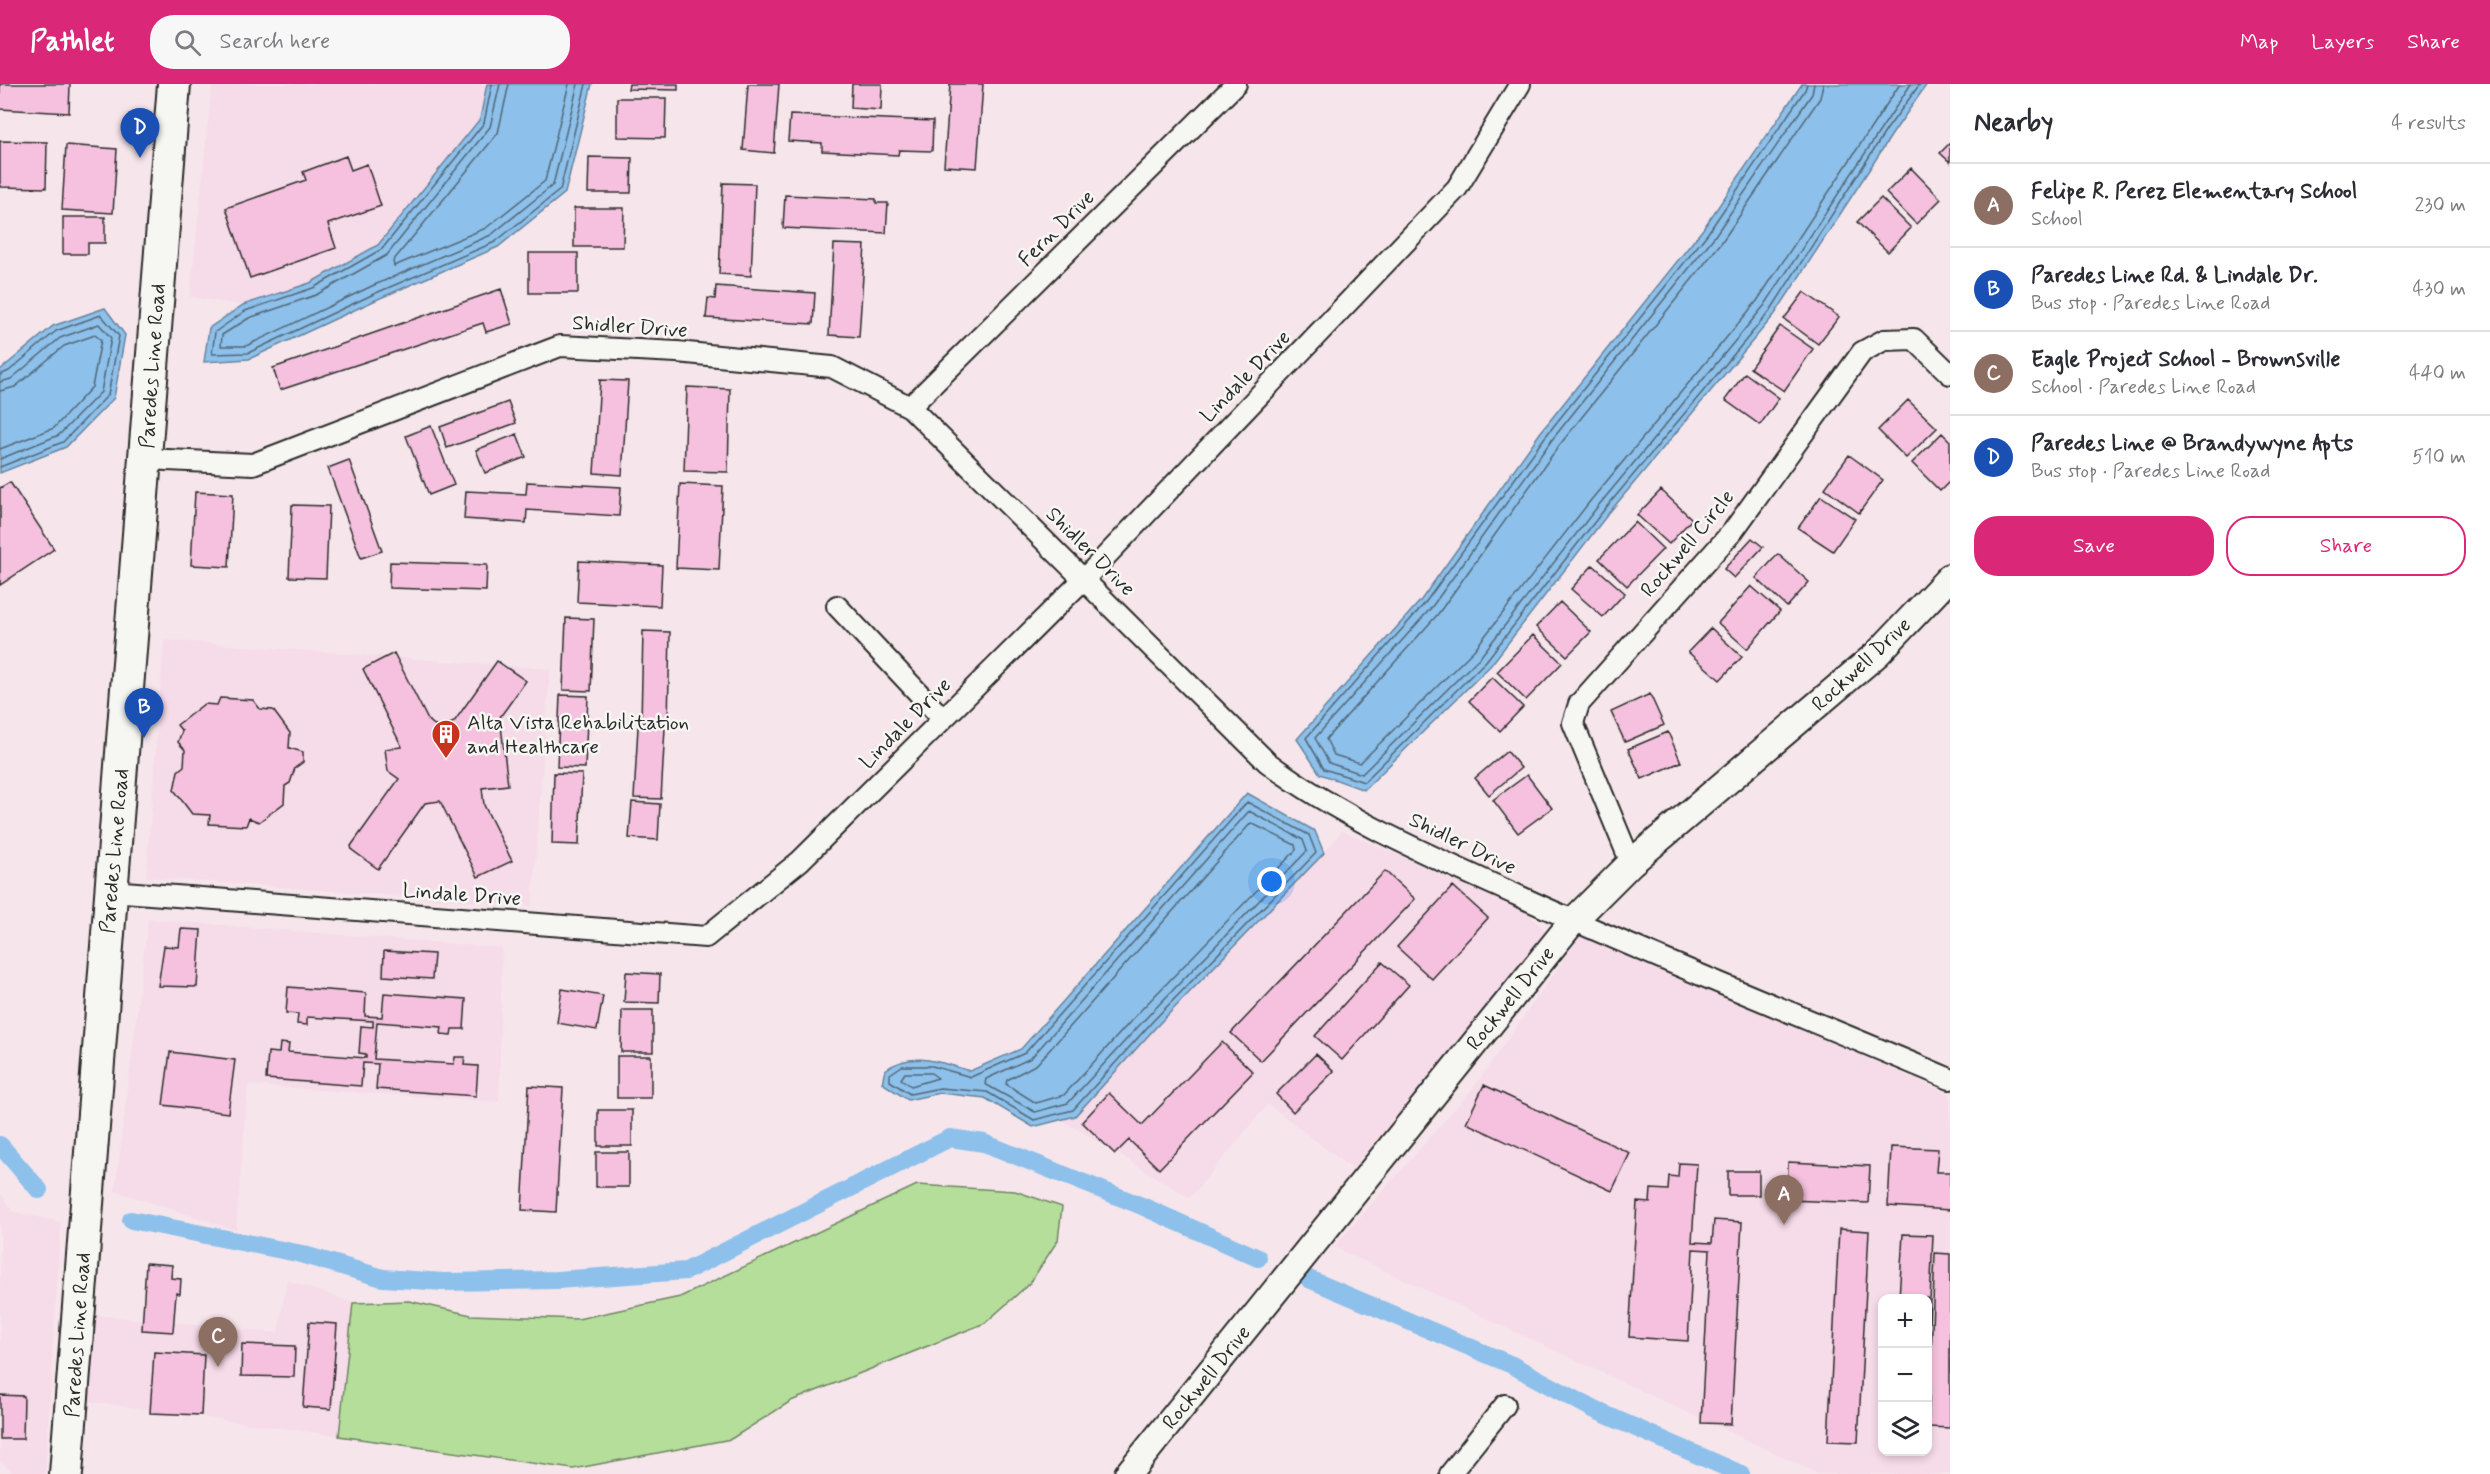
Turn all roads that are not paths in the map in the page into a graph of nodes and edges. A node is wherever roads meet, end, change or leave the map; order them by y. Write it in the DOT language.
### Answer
graph roads {
  1 [pos="174,84"];
  2 [pos="1236,84"];
  3 [pos="1520,84"];
  4 [pos="1950,374"];
  5 [pos="909,406"];
  6 [pos="146,459"];
  7 [pos="1950,577"];
  8 [pos="1085,578"];
  9 [pos="837,606"];
  10 [pos="943,719"];
  11 [pos="1631,863"];
  12 [pos="111,891"];
  13 [pos="1573,921"];
  14 [pos="1950,1079"];
  15 [pos="1505,1405"];
  16 [pos="66,1474"];
  17 [pos="1128,1474"];
  18 [pos="1450,1474"];
  1 -- 6 [label="main road, Paredes Line Road"];
  2 -- 5 [label="street, Fern Drive"];
  3 -- 8 [label="street, Lindale Drive"];
  4 -- 11 [label="street, Rockwell Circle"];
  5 -- 6 [label="street, Shidler Drive"];
  5 -- 8 [label="street, Shidler Drive"];
  6 -- 12 [label="main road, Paredes Line Road"];
  7 -- 11 [label="street, Rockwell Drive"];
  8 -- 10 [label="street, Lindale Drive"];
  8 -- 13 [label="street, Shidler Drive"];
  9 -- 10 [label="street"];
  10 -- 12 [label="street, Lindale Drive"];
  11 -- 13 [label="street, Rockwell Drive"];
  12 -- 16 [label="main road, Paredes Line Road"];
  13 -- 14 [label="street, Shidler Drive"];
  13 -- 17 [label="street, Rockwell Drive"];
  15 -- 18 [label="street"];
}
